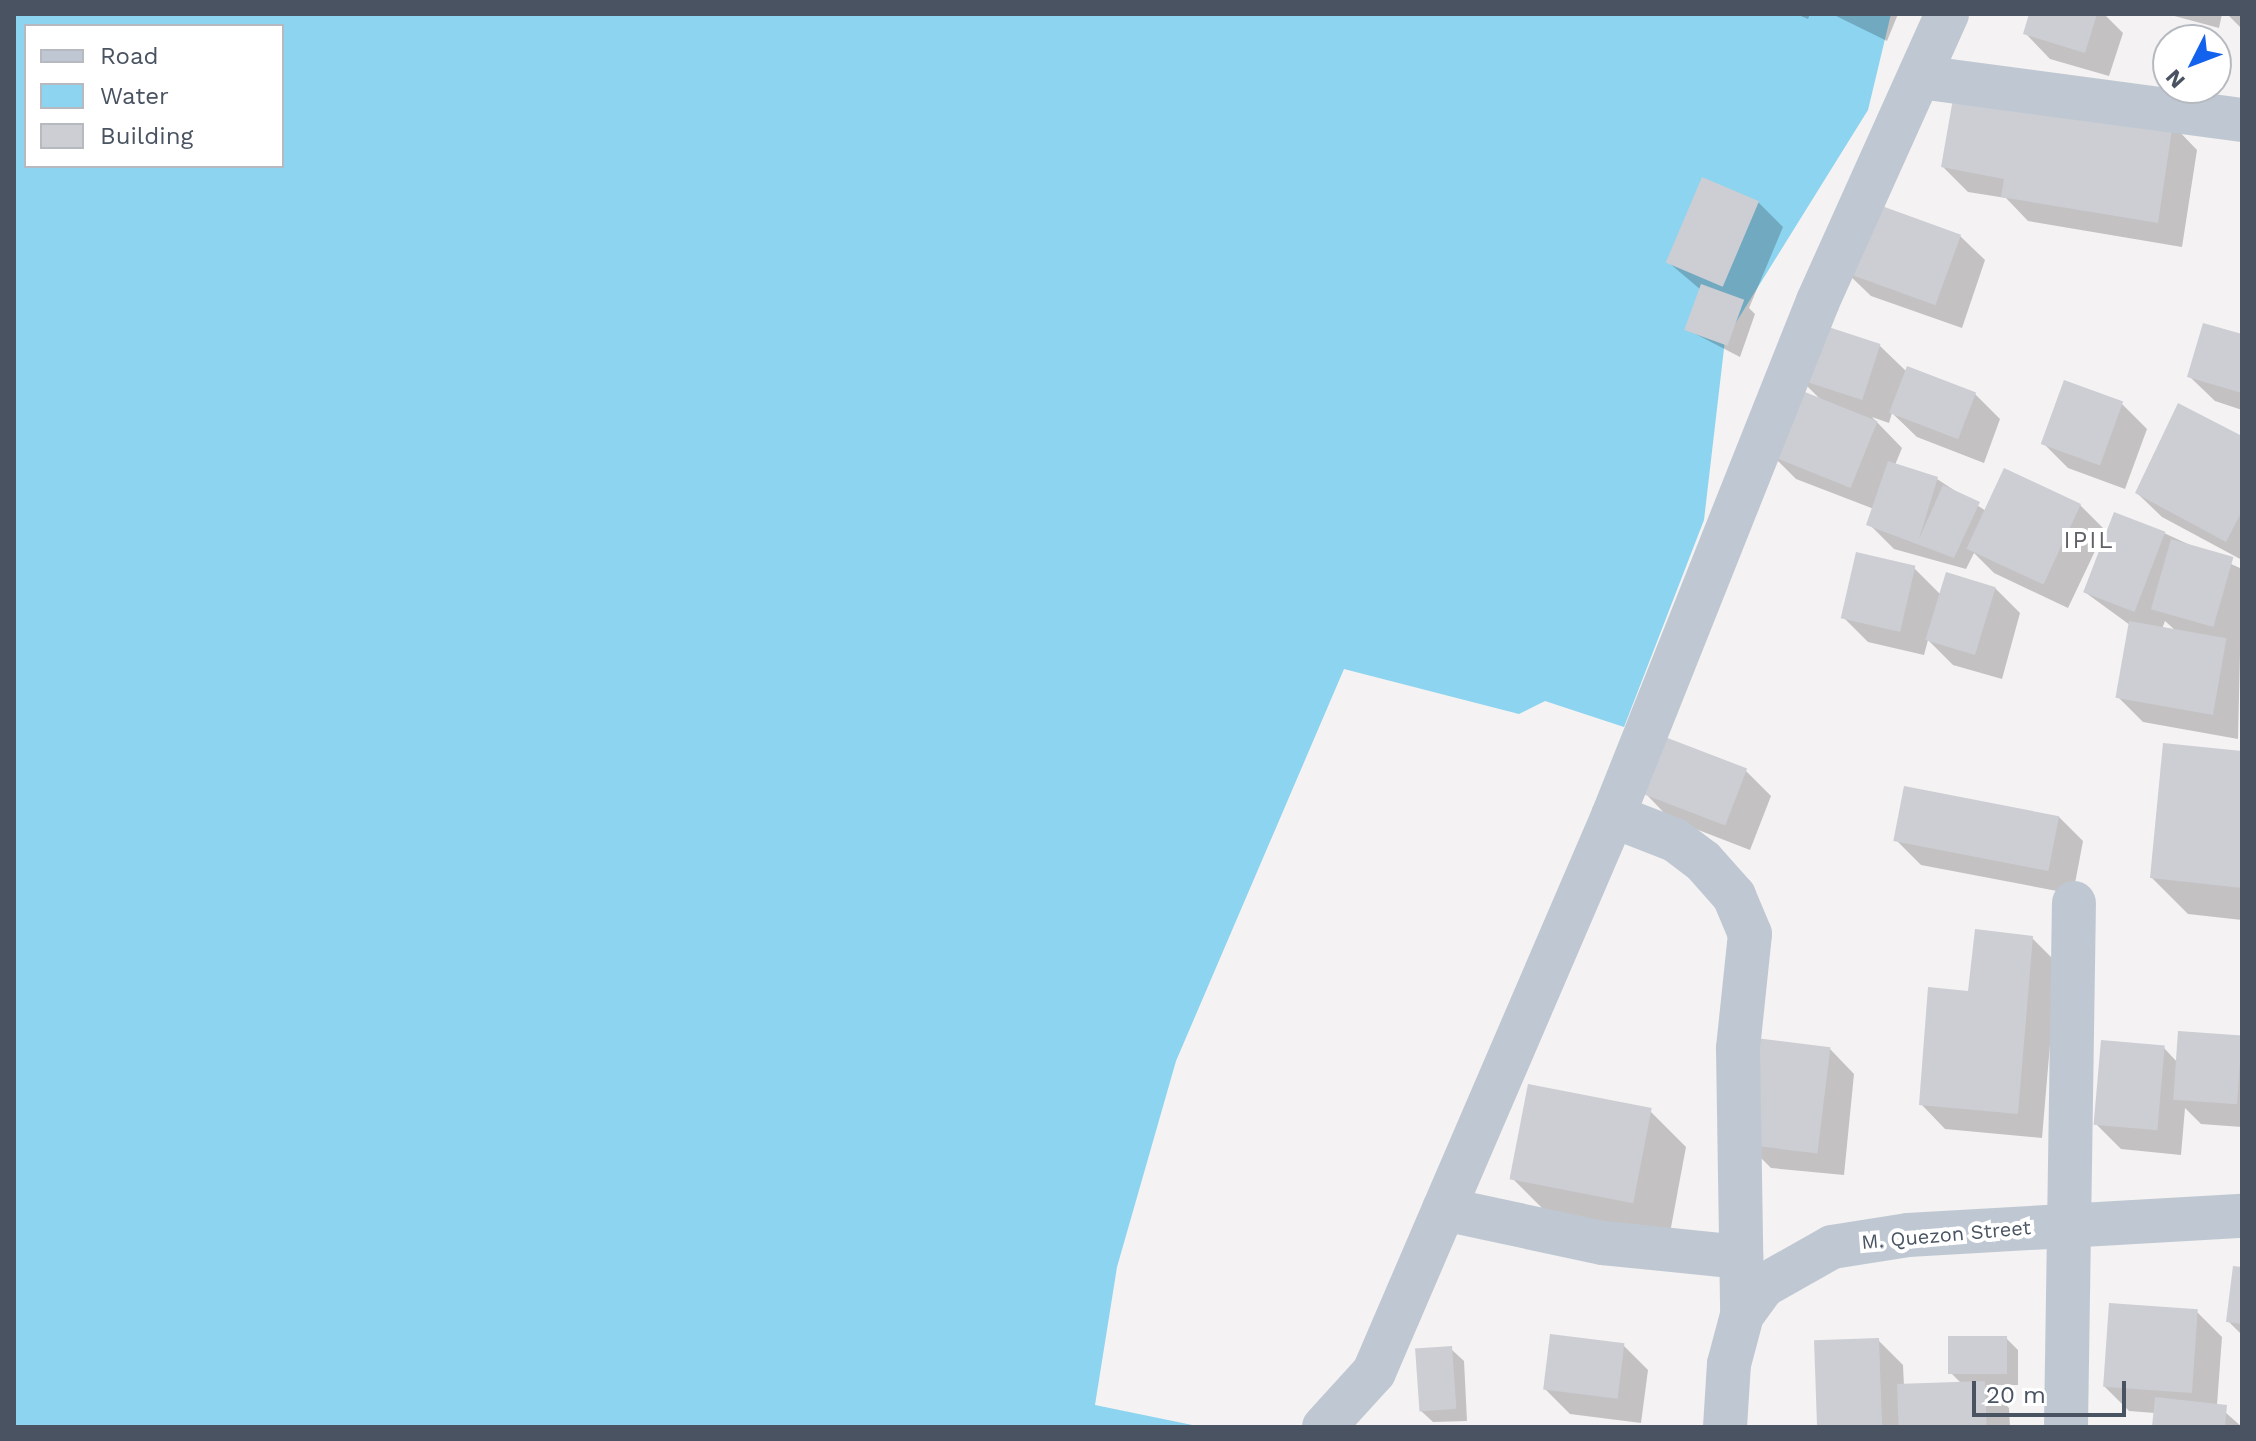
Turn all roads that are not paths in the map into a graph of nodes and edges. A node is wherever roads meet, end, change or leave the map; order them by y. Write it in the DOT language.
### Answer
graph roads {
  1 [pos="1947,14"];
  2 [pos="1920,77"];
  3 [pos="2242,120"];
  4 [pos="1613,816"];
  5 [pos="2074,903"];
  6 [pos="1444,1209"];
  7 [pos="2242,1216"];
  8 [pos="2064,1225"];
  9 [pos="1741,1257"];
  10 [pos="1742,1315"];
  11 [pos="1324,1427"];
  12 [pos="1725,1427"];
  13 [pos="2066,1427"];
  1 -- 2 [label="street"];
  2 -- 3 [label="street"];
  2 -- 4 [label="street"];
  4 -- 6 [label="street"];
  4 -- 9 [label="street"];
  5 -- 8 [label="street"];
  6 -- 9 [label="street"];
  6 -- 11 [label="street"];
  7 -- 8 [label="street, M. Quezon Street"];
  8 -- 10 [label="street, M. Quezon Street"];
  8 -- 13 [label="street"];
  9 -- 10 [label="street"];
  10 -- 12 [label="street, M. Quezon Street"];
}
